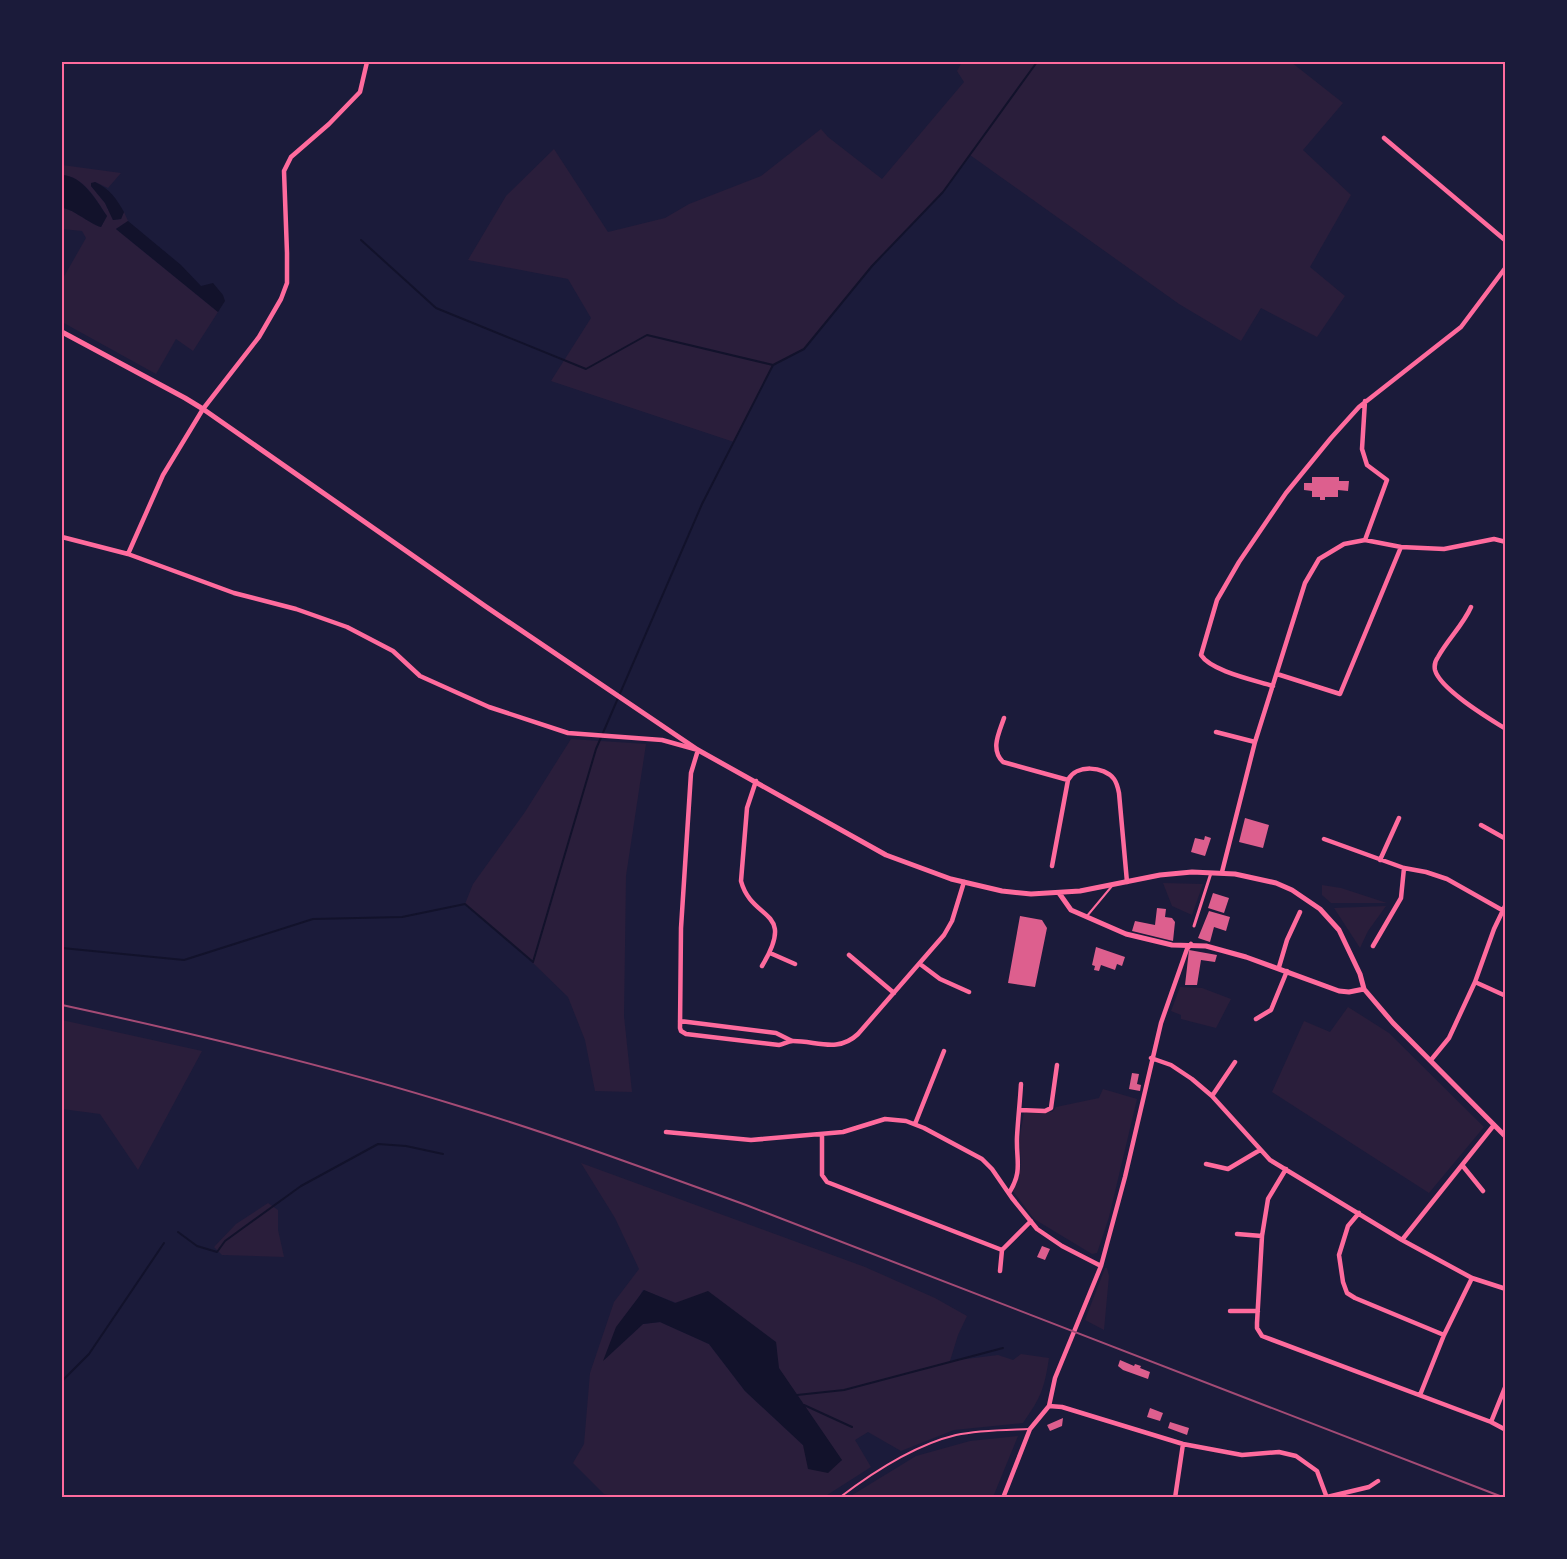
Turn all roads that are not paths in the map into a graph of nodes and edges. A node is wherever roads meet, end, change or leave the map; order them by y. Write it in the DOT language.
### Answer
graph roads {
  1 [pos="367,62"];
  2 [pos="1384,138"];
  3 [pos="1506,242"];
  4 [pos="1506,267"];
  5 [pos="62,332"];
  6 [pos="1365,402"];
  7 [pos="203,410"];
  8 [pos="62,537"];
  9 [pos="1365,540"];
  10 [pos="1506,542"];
  11 [pos="1401,547"];
  12 [pos="128,554"];
  13 [pos="1471,607"];
  14 [pos="1277,674"];
  15 [pos="1273,686"];
  16 [pos="1004,718"];
  17 [pos="1506,729"];
  18 [pos="1216,732"];
  19 [pos="1255,742"];
  20 [pos="698,750"];
  21 [pos="1068,780"];
  22 [pos="756,781"];
  23 [pos="1399,818"];
  24 [pos="1481,825"];
  25 [pos="1324,839"];
  26 [pos="1506,839"];
  27 [pos="1380,860"];
  28 [pos="1052,866"];
  29 [pos="1404,868"];
  30 [pos="1212,872"];
  31 [pos="1222,872"];
  32 [pos="963,882"];
  33 [pos="1127,882"];
  34 [pos="1112,886"];
  35 [pos="1059,893"];
  36 [pos="1506,904"];
  37 [pos="1502,910"];
  38 [pos="1300,912"];
  39 [pos="1086,916"];
  40 [pos="1194,926"];
  41 [pos="1191,945"];
  42 [pos="1373,946"];
  43 [pos="770,952"];
  44 [pos="849,955"];
  45 [pos="795,964"];
  46 [pos="920,964"];
  47 [pos="762,966"];
  48 [pos="1278,968"];
  49 [pos="1287,971"];
  50 [pos="1475,982"];
  51 [pos="1364,989"];
  52 [pos="969,992"];
  53 [pos="894,993"];
  54 [pos="1506,996"];
  55 [pos="1256,1019"];
  56 [pos="680,1020"];
  57 [pos="792,1041"];
  58 [pos="944,1051"];
  59 [pos="1152,1058"];
  60 [pos="1431,1060"];
  61 [pos="1235,1062"];
  62 [pos="1056,1065"];
  63 [pos="1021,1084"];
  64 [pos="1212,1096"];
  65 [pos="1020,1110"];
  66 [pos="915,1124"];
  67 [pos="1494,1125"];
  68 [pos="666,1132"];
  69 [pos="822,1135"];
  70 [pos="1506,1137"];
  71 [pos="1260,1150"];
  72 [pos="1206,1164"];
  73 [pos="1462,1165"];
  74 [pos="1286,1169"];
  75 [pos="1483,1191"];
  76 [pos="1009,1193"];
  77 [pos="1359,1213"];
  78 [pos="1031,1221"];
  79 [pos="1237,1234"];
  80 [pos="1262,1236"];
  81 [pos="1402,1240"];
  82 [pos="1002,1250"];
  83 [pos="1101,1266"];
  84 [pos="1000,1271"];
  85 [pos="1472,1278"];
  86 [pos="1506,1289"];
  87 [pos="1230,1311"];
  88 [pos="1258,1311"];
  89 [pos="1444,1335"];
  90 [pos="1506,1385"];
  91 [pos="1419,1395"];
  92 [pos="1049,1406"];
  93 [pos="1491,1422"];
  94 [pos="1030,1429"];
  95 [pos="1506,1430"];
  96 [pos="1184,1444"];
  97 [pos="1378,1481"];
  98 [pos="839,1497"];
  99 [pos="1003,1497"];
  100 [pos="1175,1497"];
  101 [pos="1327,1497"];
  1 -- 7 [label="street"];
  2 -- 3 [label="street"];
  4 -- 6 [label="street"];
  5 -- 7 [label="street"];
  6 -- 9 [label="street"];
  6 -- 15 [label="street"];
  7 -- 12 [label="street"];
  7 -- 20 [label="street"];
  8 -- 12 [label="street"];
  9 -- 11 [label="street"];
  9 -- 14 [label="street"];
  10 -- 11 [label="street"];
  11 -- 14 [label="street"];
  12 -- 20 [label="street"];
  13 -- 17 [label="street"];
  14 -- 15 [label="street"];
  15 -- 19 [label="street"];
  16 -- 21 [label="street"];
  18 -- 19 [label="street"];
  19 -- 31 [label="street"];
  20 -- 22 [label="street"];
  20 -- 56 [label="street"];
  21 -- 28 [label="street"];
  21 -- 33 [label="street"];
  22 -- 32 [label="street"];
  22 -- 43 [label="street"];
  23 -- 27 [label="street"];
  24 -- 26 [label="street"];
  25 -- 27 [label="street"];
  27 -- 29 [label="street"];
  29 -- 37 [label="street"];
  29 -- 42 [label="street"];
  30 -- 31 [label="street"];
  30 -- 33 [label="street"];
  30 -- 40 [label="street"];
  31 -- 51 [label="street"];
  32 -- 35 [label="street"];
  32 -- 46 [label="street"];
  33 -- 34 [label="street"];
  34 -- 35 [label="street"];
  34 -- 39 [label="lane"];
  35 -- 39 [label="street"];
  36 -- 37 [label="street"];
  37 -- 50 [label="street"];
  38 -- 48 [label="street"];
  39 -- 41 [label="street"];
  41 -- 48 [label="street"];
  41 -- 59 [label="street"];
  43 -- 45 [label="street"];
  43 -- 47 [label="street"];
  44 -- 53 [label="street"];
  46 -- 52 [label="street"];
  46 -- 53 [label="street"];
  48 -- 49 [label="street"];
  49 -- 51 [label="street"];
  49 -- 55 [label="street"];
  50 -- 54 [label="street"];
  50 -- 60 [label="street"];
  51 -- 60 [label="street"];
  53 -- 57 [label="street"];
  56 -- 57 [label="street"];
  56 -- 57 [label="street"];
  58 -- 66 [label="street"];
  59 -- 64 [label="street"];
  59 -- 83 [label="street"];
  60 -- 67 [label="street"];
  61 -- 64 [label="street"];
  62 -- 65 [label="street"];
  63 -- 65 [label="street"];
  64 -- 71 [label="street"];
  65 -- 76 [label="street"];
  66 -- 69 [label="street"];
  66 -- 76 [label="street"];
  67 -- 70 [label="street"];
  67 -- 73 [label="street"];
  68 -- 69 [label="street"];
  69 -- 82 [label="street"];
  71 -- 72 [label="street"];
  71 -- 74 [label="street"];
  73 -- 75 [label="street"];
  73 -- 81 [label="street"];
  74 -- 77 [label="street"];
  74 -- 80 [label="street"];
  76 -- 78 [label="street"];
  77 -- 81 [label="street"];
  77 -- 89 [label="street"];
  78 -- 82 [label="street"];
  78 -- 83 [label="street"];
  79 -- 80 [label="street"];
  80 -- 88 [label="street"];
  81 -- 85 [label="street"];
  82 -- 84 [label="street"];
  83 -- 92 [label="street"];
  85 -- 86 [label="street"];
  85 -- 89 [label="street"];
  87 -- 88 [label="street"];
  88 -- 91 [label="street"];
  89 -- 91 [label="street"];
  90 -- 93 [label="street"];
  91 -- 93 [label="street"];
  92 -- 94 [label="street"];
  92 -- 96 [label="street"];
  93 -- 95 [label="street"];
  94 -- 98 [label="lane"];
  94 -- 99 [label="street"];
  96 -- 100 [label="street"];
  96 -- 101 [label="street"];
  97 -- 101 [label="street"];
}
